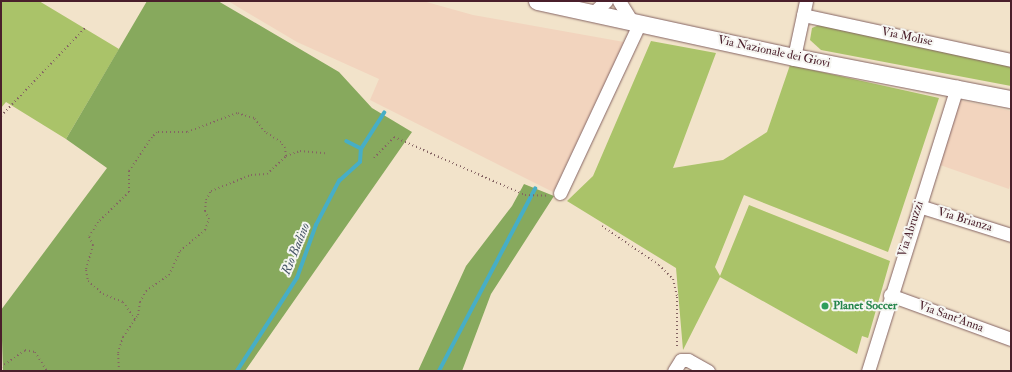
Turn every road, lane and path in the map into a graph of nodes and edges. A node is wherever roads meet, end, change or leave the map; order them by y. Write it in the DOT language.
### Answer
graph roads {
  1 [pos="537,1"];
  2 [pos="606,1"];
  3 [pos="619,1"];
  4 [pos="806,1"];
  5 [pos="569,4"];
  6 [pos="594,14"];
  7 [pos="803,15"];
  8 [pos="636,23"];
  9 [pos="85,28"];
  10 [pos="794,57"];
  11 [pos="1011,60"];
  12 [pos="957,87"];
  13 [pos="1011,99"];
  14 [pos="1,116"];
  15 [pos="324,153"];
  16 [pos="286,156"];
  17 [pos="374,158"];
  18 [pos="560,193"];
  19 [pos="919,206"];
  20 [pos="602,226"];
  21 [pos="1011,235"];
  22 [pos="890,295"];
  23 [pos="135,319"];
  24 [pos="1011,339"];
  25 [pos="677,366"];
  26 [pos="1,367"];
  27 [pos="46,371"];
  28 [pos="119,371"];
  29 [pos="708,371"];
  30 [pos="868,371"];
  1 -- 5 [label="main road, Via Nazionale dei Giovi"];
  2 -- 6 [label="street"];
  3 -- 8 [label="street"];
  4 -- 7 [label="street"];
  5 -- 6 [label="main road, Via Nazionale dei Giovi"];
  6 -- 8 [label="main road, Via Nazionale dei Giovi"];
  7 -- 10 [label="street"];
  7 -- 11 [label="street, Via Molise"];
  8 -- 10 [label="main road, Via Nazionale dei Giovi"];
  8 -- 18 [label="street"];
  9 -- 14 [label="path"];
  10 -- 12 [label="main road, Via Nazionale dei Giovi"];
  12 -- 13 [label="main road, Via Nazionale dei Giovi"];
  12 -- 19 [label="street, Via Abruzzi"];
  15 -- 16 [label="path"];
  16 -- 23 [label="path"];
  16 -- 23 [label="path"];
  17 -- 18 [label="path"];
  19 -- 21 [label="street, Via Brianza"];
  19 -- 22 [label="street, Via Abruzzi"];
  20 -- 25 [label="path"];
  22 -- 24 [label="street, Via Sant'Anna"];
  22 -- 30 [label="street, Via Abruzzi"];
  23 -- 28 [label="path"];
  25 -- 29 [label="street"];
  26 -- 27 [label="path"];
}
